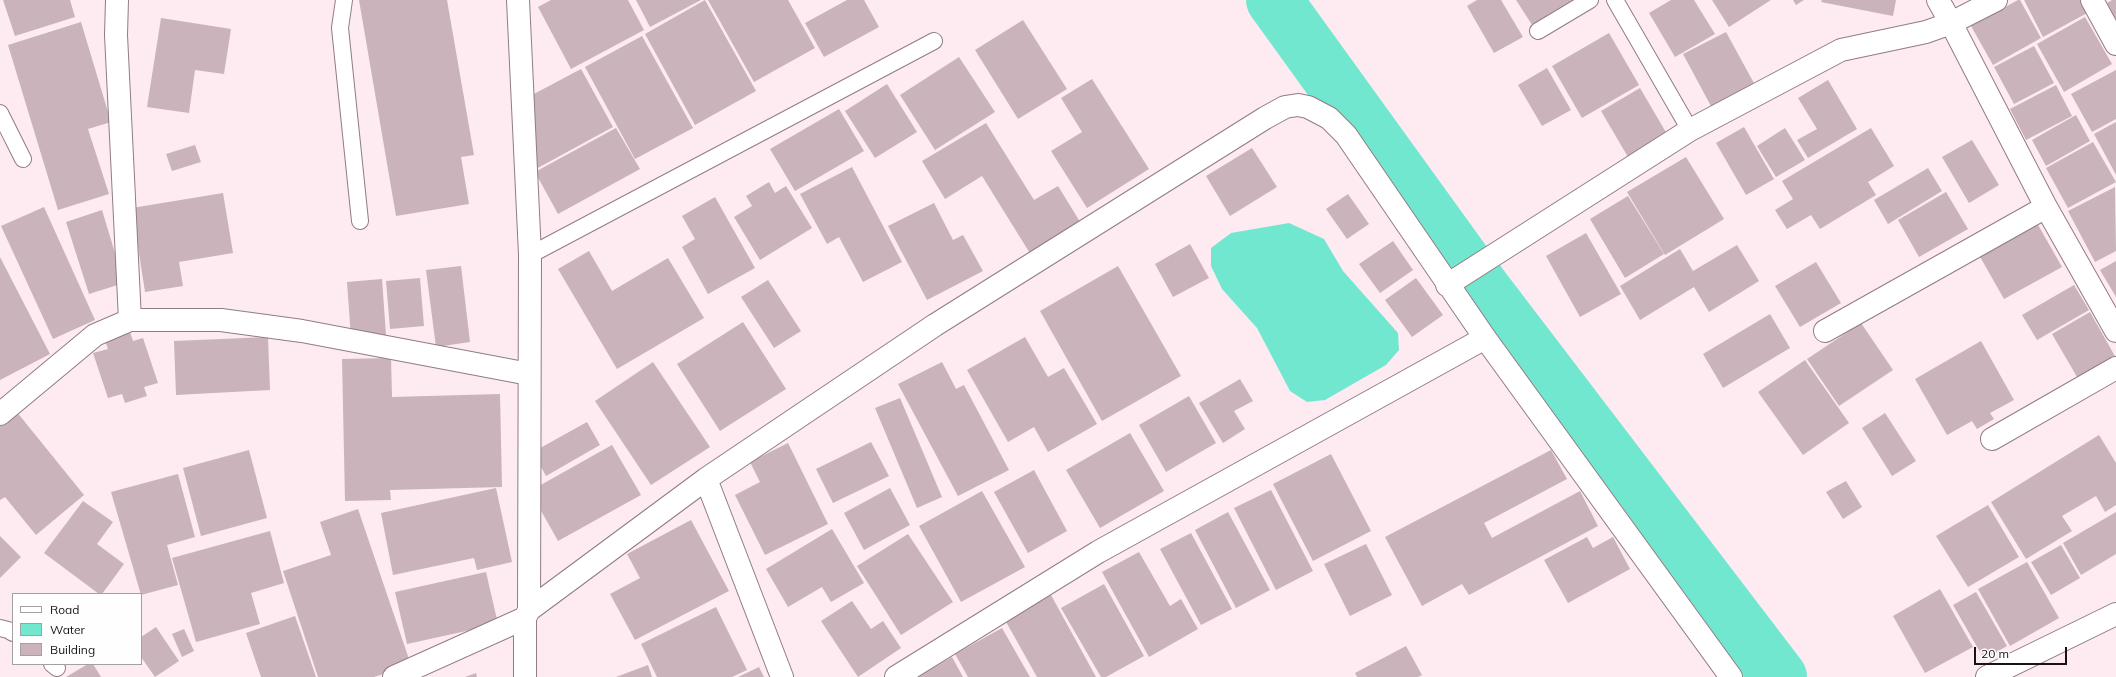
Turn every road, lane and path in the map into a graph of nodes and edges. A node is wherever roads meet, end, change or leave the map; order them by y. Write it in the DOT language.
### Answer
graph roads {
  1 [pos="117,0"];
  2 [pos="344,0"];
  3 [pos="518,0"];
  4 [pos="1590,0"];
  5 [pos="1615,0"];
  6 [pos="1938,0"];
  7 [pos="1996,0"];
  8 [pos="2092,0"];
  9 [pos="1951,23"];
  10 [pos="1538,31"];
  11 [pos="934,41"];
  12 [pos="2116,44"];
  13 [pos="0,113"];
  14 [pos="1690,130"];
  15 [pos="23,159"];
  16 [pos="2046,207"];
  17 [pos="360,221"];
  18 [pos="530,255"];
  19 [pos="1454,280"];
  20 [pos="130,320"];
  21 [pos="1825,331"];
  22 [pos="2116,331"];
  23 [pos="1485,338"];
  24 [pos="2116,368"];
  25 [pos="529,374"];
  26 [pos="0,414"];
  27 [pos="1992,439"];
  28 [pos="706,479"];
  29 [pos="527,614"];
  30 [pos="2116,614"];
  31 [pos="0,628"];
  32 [pos="12,632"];
  33 [pos="394,677"];
  34 [pos="525,677"];
  35 [pos="782,677"];
  36 [pos="896,677"];
  37 [pos="1731,677"];
  38 [pos="1987,677"];
  1 -- 20 [label="street"];
  2 -- 17 [label="lane"];
  3 -- 18 [label="street"];
  4 -- 10 [label="lane"];
  5 -- 14 [label="lane"];
  6 -- 9 [label="street"];
  7 -- 9 [label="street"];
  8 -- 12 [label="street"];
  9 -- 14 [label="street"];
  9 -- 16 [label="street"];
  11 -- 18 [label="lane"];
  13 -- 15 [label="lane"];
  14 -- 19 [label="street"];
  16 -- 21 [label="street"];
  16 -- 22 [label="street"];
  18 -- 25 [label="street"];
  19 -- 23 [label="street"];
  19 -- 28 [label="street"];
  20 -- 25 [label="street"];
  20 -- 26 [label="street"];
  23 -- 36 [label="street"];
  23 -- 37 [label="street"];
  24 -- 27 [label="street"];
  25 -- 29 [label="street"];
  28 -- 29 [label="street"];
  28 -- 35 [label="street"];
  29 -- 33 [label="street"];
  29 -- 34 [label="street"];
  30 -- 38 [label="street"];
  31 -- 32 [label="lane"];
}
